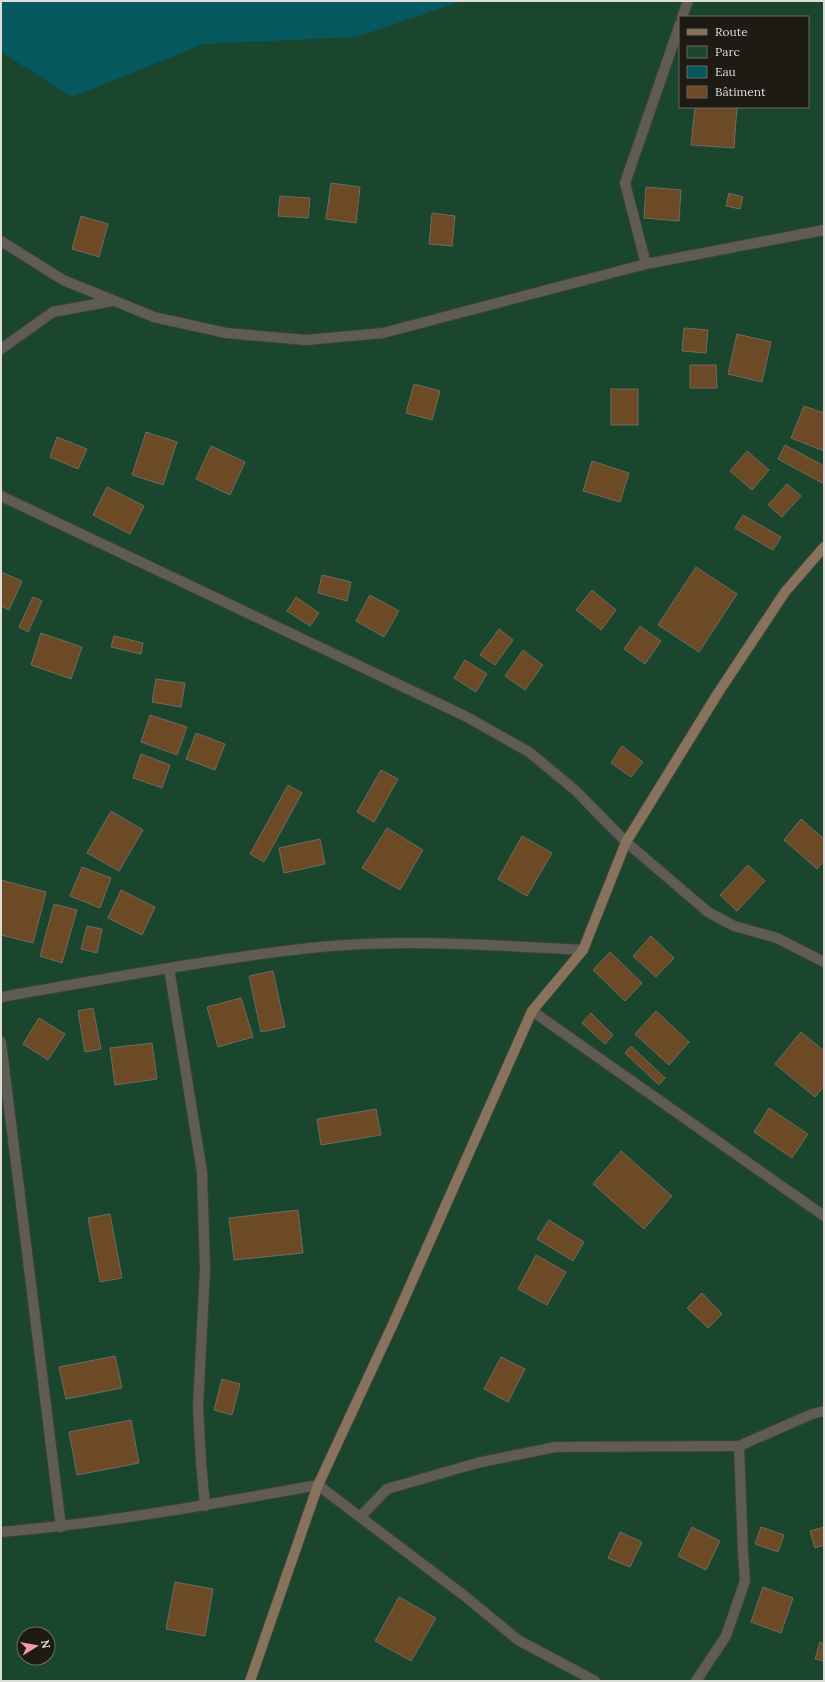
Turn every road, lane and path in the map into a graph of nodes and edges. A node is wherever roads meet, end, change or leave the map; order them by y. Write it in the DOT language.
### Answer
graph roads {
  1 [pos="688,1"];
  2 [pos="682,16"];
  3 [pos="679,27"];
  4 [pos="824,230"];
  5 [pos="1,241"];
  6 [pos="646,264"];
  7 [pos="112,301"];
  8 [pos="1,349"];
  9 [pos="1,496"];
  10 [pos="824,547"];
  11 [pos="626,842"];
  12 [pos="583,950"];
  13 [pos="824,962"];
  14 [pos="169,968"];
  15 [pos="1,997"];
  16 [pos="532,1011"];
  17 [pos="1,1042"];
  18 [pos="824,1216"];
  19 [pos="824,1411"];
  20 [pos="739,1446"];
  21 [pos="318,1485"];
  22 [pos="205,1506"];
  23 [pos="360,1517"];
  24 [pos="61,1527"];
  25 [pos="1,1532"];
  26 [pos="250,1681"];
  27 [pos="595,1681"];
  28 [pos="696,1681"];
  1 -- 2 [label="street"];
  3 -- 6 [label="street"];
  4 -- 6 [label="street"];
  5 -- 7 [label="street"];
  6 -- 7 [label="street"];
  7 -- 8 [label="street"];
  9 -- 11 [label="street"];
  10 -- 11 [label="main road"];
  11 -- 12 [label="main road"];
  11 -- 13 [label="street"];
  12 -- 14 [label="street"];
  12 -- 16 [label="main road"];
  14 -- 15 [label="street"];
  14 -- 22 [label="street"];
  16 -- 18 [label="street"];
  16 -- 21 [label="main road"];
  17 -- 24 [label="street"];
  19 -- 20 [label="street"];
  20 -- 23 [label="street"];
  20 -- 28 [label="street"];
  21 -- 22 [label="street"];
  21 -- 23 [label="street"];
  21 -- 26 [label="main road"];
  22 -- 24 [label="street"];
  23 -- 27 [label="street"];
  24 -- 25 [label="street"];
}
